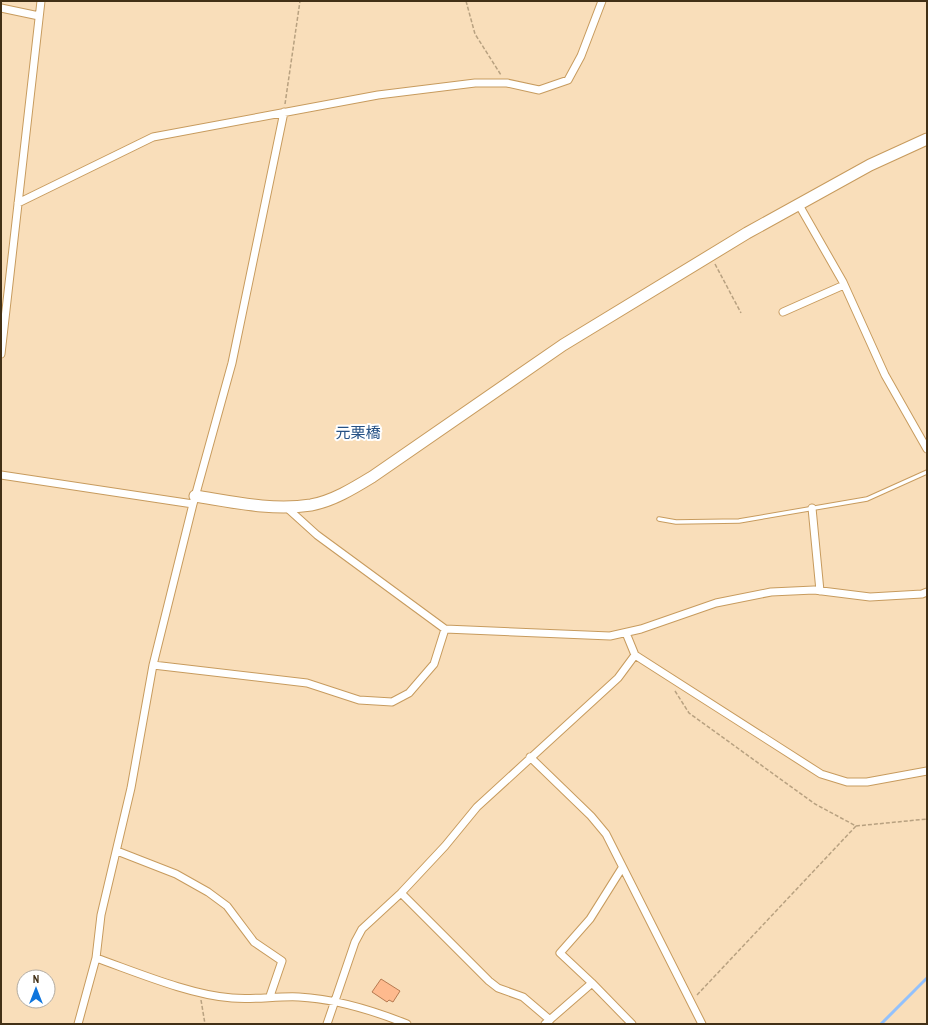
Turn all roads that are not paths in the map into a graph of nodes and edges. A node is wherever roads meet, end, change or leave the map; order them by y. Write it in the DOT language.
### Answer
graph roads {
  1 [pos="41,1"];
  2 [pos="602,1"];
  3 [pos="1,8"];
  4 [pos="39,16"];
  5 [pos="284,112"];
  6 [pos="927,139"];
  7 [pos="18,203"];
  8 [pos="799,204"];
  9 [pos="844,285"];
  10 [pos="783,312"];
  11 [pos="1,354"];
  12 [pos="927,449"];
  13 [pos="927,472"];
  14 [pos="1,475"];
  15 [pos="194,500"];
  16 [pos="286,507"];
  17 [pos="812,508"];
  18 [pos="659,519"];
  19 [pos="820,591"];
  20 [pos="927,592"];
  21 [pos="445,629"];
  22 [pos="626,632"];
  23 [pos="635,655"];
  24 [pos="153,665"];
  25 [pos="530,758"];
  26 [pos="927,771"];
  27 [pos="117,851"];
  28 [pos="622,868"];
  29 [pos="400,893"];
  30 [pos="96,958"];
  31 [pos="592,983"];
  32 [pos="270,996"];
  33 [pos="335,1001"];
  34 [pos="547,1022"];
  35 [pos="78,1024"];
  36 [pos="327,1024"];
  37 [pos="407,1024"];
  38 [pos="632,1024"];
  39 [pos="702,1024"];
  1 -- 4 [label="street"];
  2 -- 5 [label="street"];
  3 -- 4 [label="street"];
  4 -- 7 [label="street"];
  5 -- 7 [label="street"];
  5 -- 15 [label="street"];
  6 -- 8 [label="street"];
  7 -- 11 [label="street"];
  8 -- 9 [label="street"];
  8 -- 16 [label="street"];
  9 -- 10 [label="street"];
  9 -- 12 [label="street"];
  13 -- 17 [label="lane"];
  14 -- 15 [label="street"];
  15 -- 16 [label="street"];
  15 -- 24 [label="street"];
  16 -- 21 [label="street"];
  17 -- 18 [label="lane"];
  17 -- 19 [label="street"];
  19 -- 20 [label="street"];
  19 -- 22 [label="street"];
  21 -- 22 [label="street"];
  21 -- 24 [label="street"];
  22 -- 23 [label="street"];
  23 -- 25 [label="street"];
  23 -- 26 [label="street"];
  24 -- 27 [label="street"];
  25 -- 28 [label="street"];
  25 -- 29 [label="street"];
  27 -- 30 [label="street"];
  27 -- 32 [label="street"];
  28 -- 31 [label="street"];
  28 -- 39 [label="street"];
  29 -- 33 [label="street"];
  29 -- 34 [label="street"];
  30 -- 32 [label="street"];
  30 -- 35 [label="street"];
  31 -- 34 [label="street"];
  31 -- 38 [label="street"];
  32 -- 33 [label="street"];
  33 -- 36 [label="street"];
  33 -- 37 [label="street"];
}
